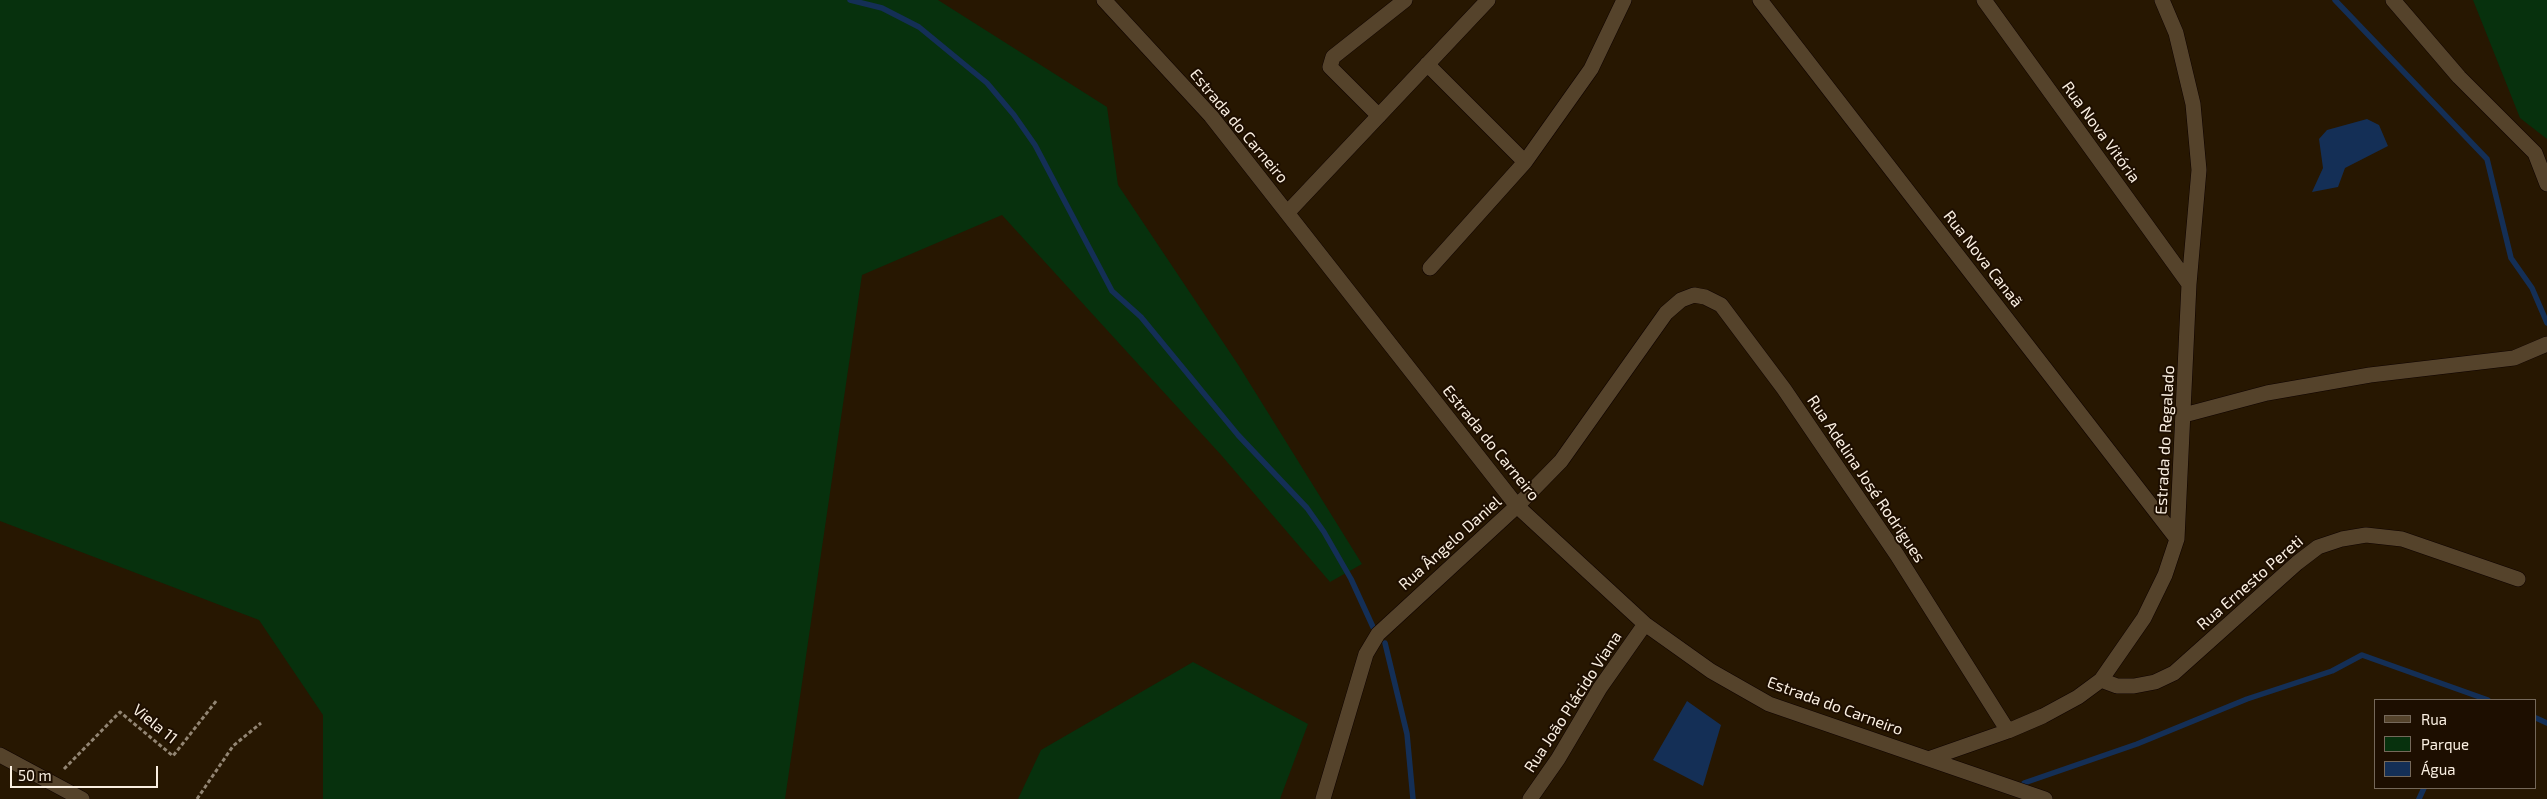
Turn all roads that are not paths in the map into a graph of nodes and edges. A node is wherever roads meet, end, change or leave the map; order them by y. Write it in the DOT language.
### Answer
graph roads {
  1 [pos="1104,0"];
  2 [pos="1405,0"];
  3 [pos="1488,0"];
  4 [pos="1624,0"];
  5 [pos="1760,0"];
  6 [pos="1984,0"];
  7 [pos="2162,0"];
  8 [pos="2393,0"];
  9 [pos="1427,64"];
  10 [pos="1379,116"];
  11 [pos="1525,162"];
  12 [pos="2547,184"];
  13 [pos="1288,212"];
  14 [pos="1430,268"];
  15 [pos="2190,284"];
  16 [pos="1666,313"];
  17 [pos="2547,344"];
  18 [pos="2184,415"];
  19 [pos="1517,506"];
  20 [pos="2177,539"];
  21 [pos="2518,579"];
  22 [pos="1645,624"];
  23 [pos="2101,680"];
  24 [pos="2008,732"];
  25 [pos="0,755"];
  26 [pos="1931,758"];
  27 [pos="82,799"];
  28 [pos="1323,799"];
  29 [pos="1530,799"];
  30 [pos="2045,799"];
  1 -- 13 [label="street, Estrada do Carneiro"];
  2 -- 10 [label="street"];
  3 -- 9 [label="street"];
  4 -- 11 [label="street"];
  5 -- 20 [label="street, Rua Nova Canaã"];
  6 -- 15 [label="street, Rua Nova Vitória"];
  7 -- 15 [label="street, Estrada do Regalado"];
  8 -- 12 [label="street"];
  9 -- 10 [label="street"];
  9 -- 11 [label="street"];
  10 -- 13 [label="street"];
  11 -- 14 [label="street"];
  13 -- 19 [label="street, Estrada do Carneiro"];
  15 -- 18 [label="street, Estrada do Regalado"];
  16 -- 19 [label="street, Rua Ângelo Daniel"];
  16 -- 24 [label="street, Rua Adelina José Rodrigues"];
  17 -- 18 [label="street"];
  18 -- 20 [label="street, Estrada do Regalado"];
  19 -- 22 [label="street, Estrada do Carneiro"];
  19 -- 28 [label="street, Rua Ângelo Daniel"];
  20 -- 23 [label="street, Estrada do Regalado"];
  21 -- 23 [label="street, Rua Ernesto Pereti"];
  22 -- 26 [label="street, Estrada do Carneiro"];
  22 -- 29 [label="street, Rua João Plácido Viana"];
  23 -- 24 [label="street, Estrada do Regalado"];
  24 -- 26 [label="street, Estrada do Regalado"];
  25 -- 27 [label="street"];
  26 -- 30 [label="street, Estrada do Carneiro"];
}
